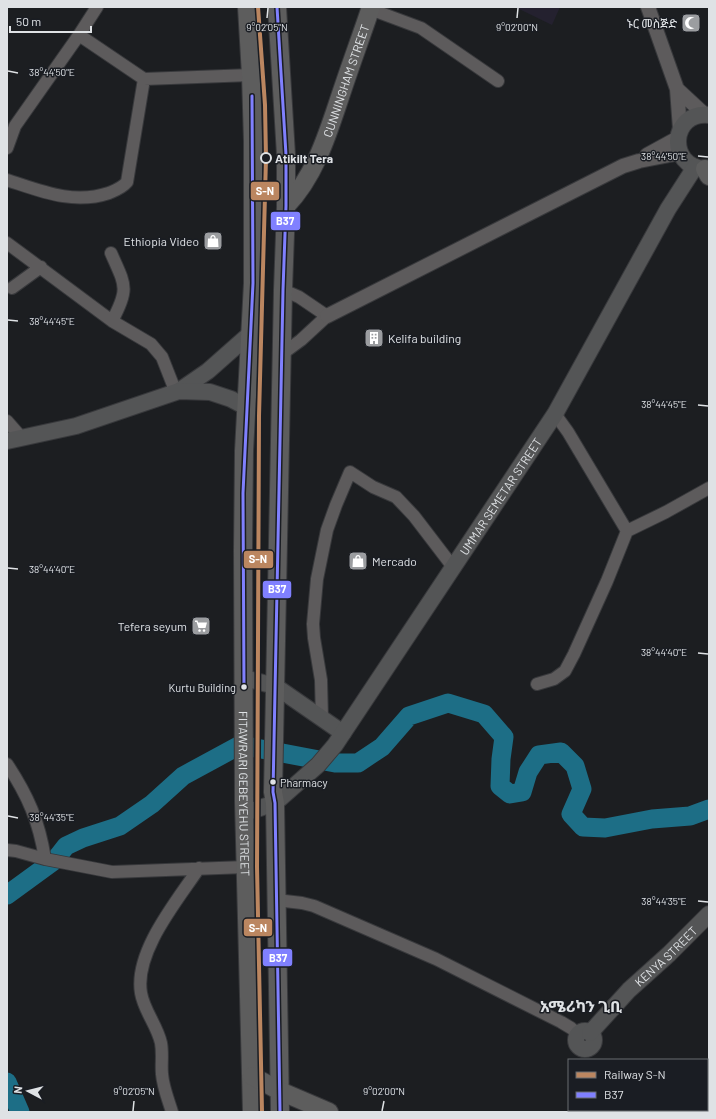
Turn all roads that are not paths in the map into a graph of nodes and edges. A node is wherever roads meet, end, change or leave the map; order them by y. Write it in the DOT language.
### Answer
graph roads {
  1 [pos="96,7"];
  2 [pos="247,7"];
  3 [pos="277,7"];
  4 [pos="648,7"];
  5 [pos="370,8"];
  6 [pos="80,34"];
  7 [pos="251,76"];
  8 [pos="144,79"];
  9 [pos="498,81"];
  10 [pos="677,89"];
  11 [pos="708,114"];
  12 [pos="11,127"];
  13 [pos="7,148"];
  14 [pos="692,157"];
  15 [pos="7,180"];
  16 [pos="286,206"];
  17 [pos="7,243"];
  18 [pos="111,253"];
  19 [pos="41,267"];
  20 [pos="12,288"];
  21 [pos="283,290"];
  22 [pos="327,316"];
  23 [pos="112,321"];
  24 [pos="251,333"];
  25 [pos="282,354"];
  26 [pos="176,392"];
  27 [pos="246,407"];
  28 [pos="555,414"];
  29 [pos="7,421"];
  30 [pos="14,439"];
  31 [pos="709,488"];
  32 [pos="627,531"];
  33 [pos="453,567"];
  34 [pos="244,678"];
  35 [pos="537,684"];
  36 [pos="275,686"];
  37 [pos="322,719"];
  38 [pos="339,739"];
  39 [pos="7,764"];
  40 [pos="274,803"];
  41 [pos="245,813"];
  42 [pos="7,850"];
  43 [pos="45,859"];
  44 [pos="246,867"];
  45 [pos="198,868"];
  46 [pos="276,900"];
  47 [pos="709,914"];
  48 [pos="279,1028"];
  49 [pos="250,1032"];
  50 [pos="586,1047"];
  51 [pos="252,1076"];
  52 [pos="280,1091"];
  53 [pos="172,1112"];
  54 [pos="252,1112"];
  55 [pos="280,1112"];
  56 [pos="329,1112"];
  1 -- 6 [label="street"];
  2 -- 7 [label="main road, FITAWRARI GEBEYEHU STREET"];
  3 -- 16 [label="main road"];
  4 -- 10 [label="street"];
  5 -- 9 [label="street"];
  5 -- 16 [label="main road, CUNNINGHAM STREET"];
  6 -- 8 [label="street"];
  6 -- 12 [label="street"];
  7 -- 8 [label="street"];
  7 -- 24 [label="main road, FITAWRARI GEBEYEHU STREET"];
  8 -- 15 [label="street"];
  10 -- 11 [label="street"];
  10 -- 14 [label="street"];
  11 -- 14 [label="main road"];
  12 -- 13 [label="street"];
  14 -- 22 [label="street"];
  14 -- 28 [label="main road, UMMAR SEMETAR STREET"];
  16 -- 21 [label="main road"];
  17 -- 19 [label="street"];
  18 -- 23 [label="street"];
  19 -- 20 [label="street"];
  19 -- 23 [label="street"];
  21 -- 22 [label="street"];
  21 -- 25 [label="main road"];
  22 -- 25 [label="street"];
  23 -- 26 [label="street"];
  24 -- 26 [label="main road"];
  24 -- 27 [label="main road, FITAWRARI GEBEYEHU STREET"];
  25 -- 36 [label="main road"];
  26 -- 27 [label="main road"];
  26 -- 30 [label="main road"];
  27 -- 34 [label="main road, FITAWRARI GEBEYEHU STREET"];
  28 -- 32 [label="street"];
  28 -- 33 [label="main road, UMMAR SEMETAR STREET"];
  29 -- 30 [label="street"];
  31 -- 32 [label="street"];
  32 -- 35 [label="street"];
  33 -- 37 [label="street"];
  33 -- 38 [label="main road, UMMAR SEMETAR STREET"];
  34 -- 36 [label="main road"];
  34 -- 41 [label="main road, FITAWRARI GEBEYEHU STREET"];
  36 -- 37 [label="main road"];
  36 -- 40 [label="main road"];
  37 -- 38 [label="main road"];
  38 -- 40 [label="main road, UMMAR SEMETAR STREET"];
  39 -- 43 [label="street"];
  40 -- 41 [label="main road"];
  40 -- 46 [label="main road"];
  41 -- 44 [label="main road, FITAWRARI GEBEYEHU STREET"];
  42 -- 43 [label="street"];
  43 -- 45 [label="street"];
  44 -- 45 [label="street"];
  44 -- 49 [label="main road, FITAWRARI GEBEYEHU STREET"];
  45 -- 53 [label="street"];
  46 -- 48 [label="main road"];
  46 -- 50 [label="street"];
  47 -- 50 [label="main road, KENYA STREET"];
  48 -- 49 [label="main road"];
  48 -- 52 [label="main road"];
  49 -- 51 [label="main road, FITAWRARI GEBEYEHU STREET"];
  51 -- 52 [label="main road"];
  51 -- 54 [label="main road, FITAWRARI GEBEYEHU STREET"];
  52 -- 55 [label="main road"];
  52 -- 56 [label="main road"];
}
